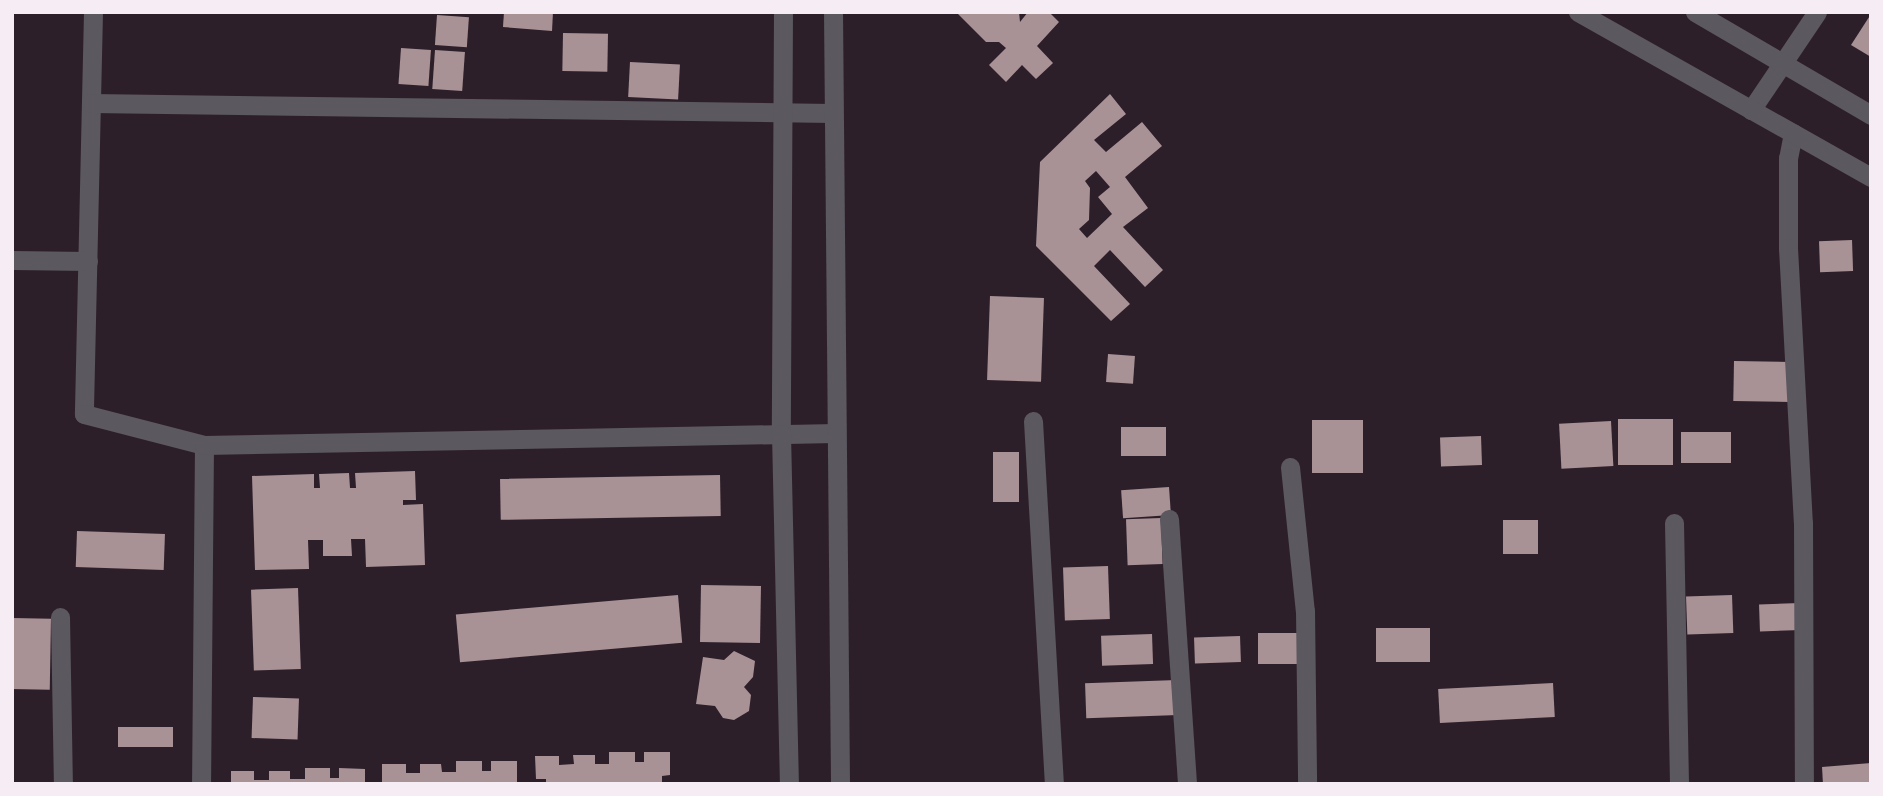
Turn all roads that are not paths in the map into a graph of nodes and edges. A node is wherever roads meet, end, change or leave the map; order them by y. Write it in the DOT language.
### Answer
graph roads {
  1 [pos="93,12"];
  2 [pos="783,12"];
  3 [pos="833,12"];
  4 [pos="1578,12"];
  5 [pos="1695,12"];
  6 [pos="1817,12"];
  7 [pos="1782,63"];
  8 [pos="91,103"];
  9 [pos="1751,110"];
  10 [pos="783,112"];
  11 [pos="832,113"];
  12 [pos="1871,115"];
  13 [pos="1793,133"];
  14 [pos="1871,177"];
  15 [pos="12,260"];
  16 [pos="88,261"];
  17 [pos="1033,421"];
  18 [pos="835,433"];
  19 [pos="781,434"];
  20 [pos="204,445"];
  21 [pos="1290,467"];
  22 [pos="1169,519"];
  23 [pos="1674,523"];
  24 [pos="60,617"];
  25 [pos="63,784"];
  26 [pos="201,784"];
  27 [pos="789,784"];
  28 [pos="840,784"];
  29 [pos="1054,784"];
  30 [pos="1187,784"];
  31 [pos="1307,784"];
  32 [pos="1679,784"];
  33 [pos="1804,784"];
  1 -- 8 [label="street"];
  2 -- 10 [label="street"];
  3 -- 11 [label="street"];
  4 -- 9 [label="street"];
  5 -- 7 [label="street"];
  6 -- 7 [label="street"];
  7 -- 9 [label="street"];
  7 -- 12 [label="street"];
  8 -- 10 [label="street"];
  8 -- 16 [label="street"];
  9 -- 13 [label="street"];
  10 -- 11 [label="street"];
  10 -- 19 [label="street"];
  11 -- 18 [label="street"];
  13 -- 14 [label="street"];
  13 -- 33 [label="street"];
  15 -- 16 [label="street"];
  16 -- 20 [label="street"];
  17 -- 29 [label="street"];
  18 -- 19 [label="street"];
  18 -- 28 [label="street"];
  19 -- 20 [label="street"];
  19 -- 27 [label="street"];
  20 -- 26 [label="street"];
  21 -- 31 [label="street"];
  22 -- 30 [label="street"];
  23 -- 32 [label="street"];
  24 -- 25 [label="street"];
}
